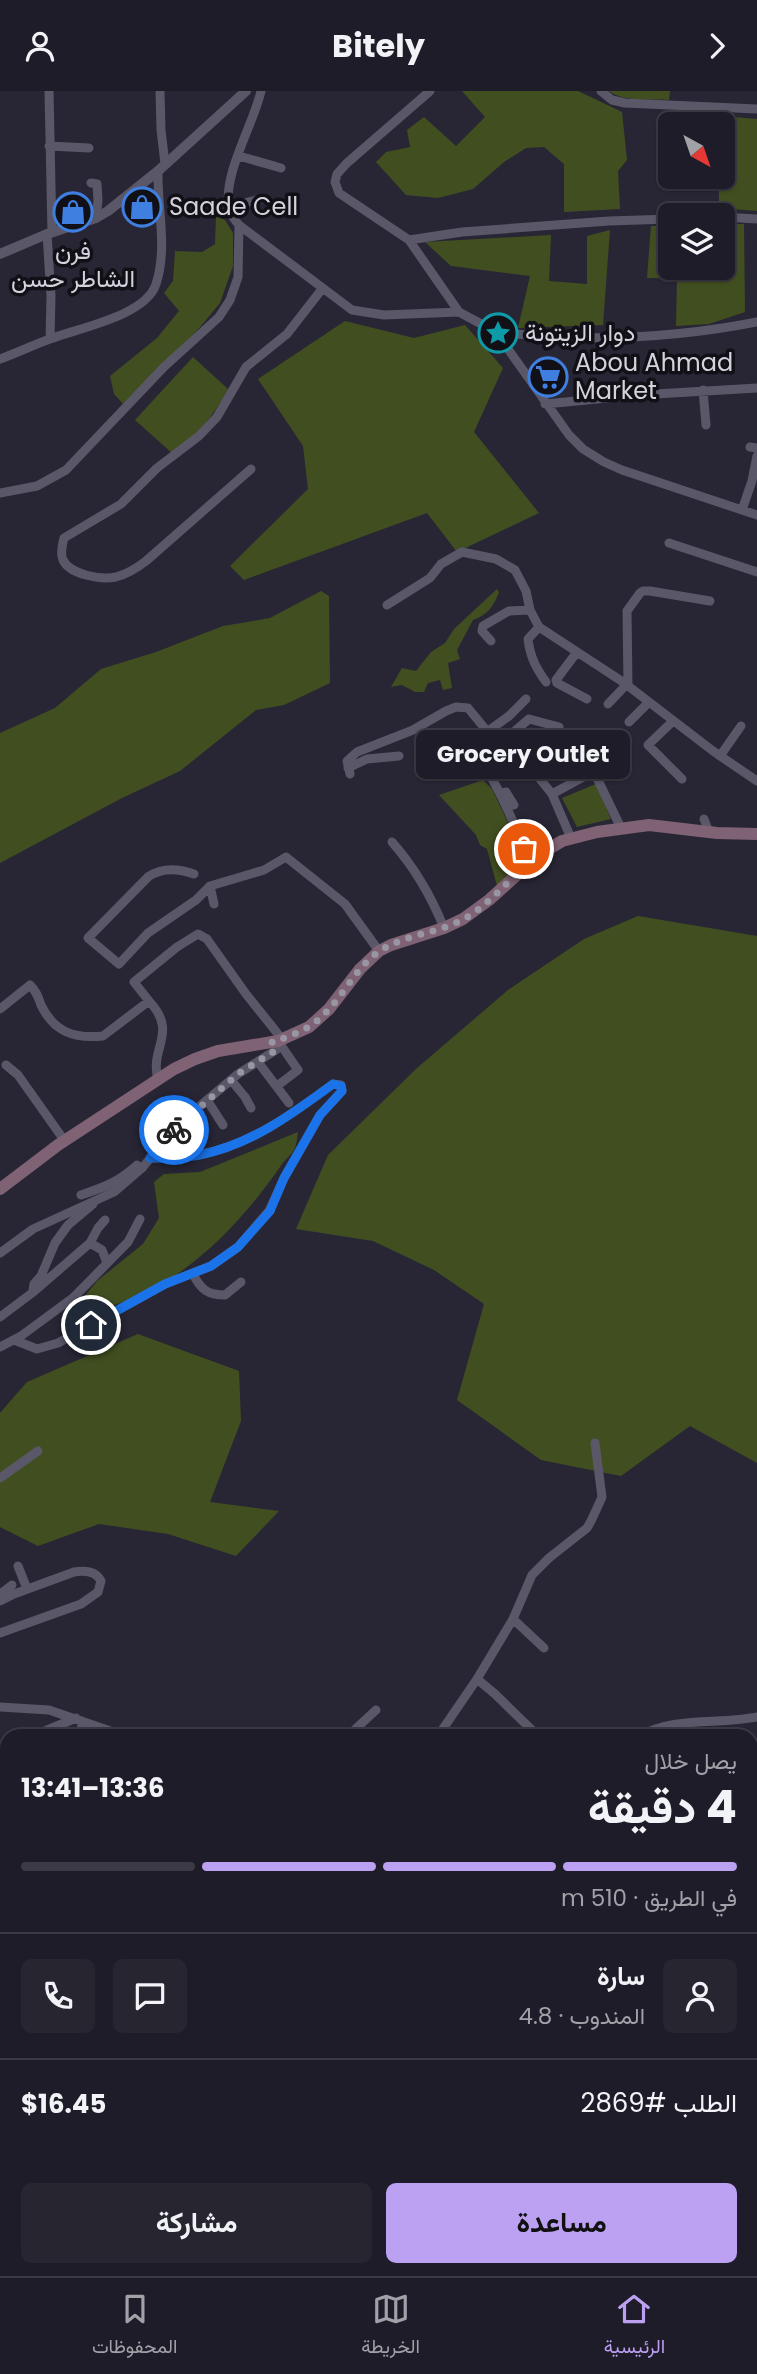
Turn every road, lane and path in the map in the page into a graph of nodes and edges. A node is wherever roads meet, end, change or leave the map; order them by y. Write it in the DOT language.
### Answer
graph roads {
  1 [pos="49,91"];
  2 [pos="160,91"];
  3 [pos="246,91"];
  4 [pos="261,91"];
  5 [pos="430,91"];
  6 [pos="601,91"];
  7 [pos="757,109"];
  8 [pos="49,146"];
  9 [pos="89,148"];
  10 [pos="239,156"];
  11 [pos="162,167"];
  12 [pos="281,168"];
  13 [pos="91,183"];
  14 [pos="260,199"];
  15 [pos="229,207"];
  16 [pos="96,218"];
  17 [pos="735,218"];
  18 [pos="757,219"];
  19 [pos="658,220"];
  20 [pos="239,225"];
  21 [pos="49,233"];
  22 [pos="409,240"];
  23 [pos="0,254"];
  24 [pos="322,289"];
  25 [pos="460,311"];
  26 [pos="757,322"];
  27 [pos="496,332"];
  28 [pos="50,339"];
  29 [pos="0,359"];
  30 [pos="757,388"];
  31 [pos="703,390"];
  32 [pos="545,404"];
  33 [pos="706,425"];
  34 [pos="757,456"];
  35 [pos="251,469"];
  36 [pos="0,493"];
  37 [pos="742,509"];
  38 [pos="757,515"];
  39 [pos="669,543"];
  40 [pos="757,572"];
  41 [pos="710,601"];
  42 [pos="387,605"];
  43 [pos="530,610"];
  44 [pos="539,627"];
  45 [pos="491,641"];
  46 [pos="577,653"];
  47 [pos="547,682"];
  48 [pos="627,685"];
  49 [pos="526,699"];
  50 [pos="587,699"];
  51 [pos="649,702"];
  52 [pos="608,703"];
  53 [pos="671,719"];
  54 [pos="629,722"];
  55 [pos="741,726"];
  56 [pos="559,727"];
  57 [pos="488,732"];
  58 [pos="646,738"];
  59 [pos="502,742"];
  60 [pos="399,756"];
  61 [pos="720,756"];
  62 [pos="489,773"];
  63 [pos="682,779"];
  64 [pos="757,781"];
  65 [pos="501,794"];
  66 [pos="552,795"];
  67 [pos="514,805"];
  68 [pos="704,819"];
  69 [pos="621,828"];
  70 [pos="709,832"];
  71 [pos="757,834"];
  72 [pos="571,838"];
  73 [pos="393,842"];
  74 [pos="528,864"];
  75 [pos="194,874"];
  76 [pos="210,886"];
  77 [pos="214,904"];
  78 [pos="444,928"];
  79 [pos="379,951"];
  80 [pos="149,1001"];
  81 [pos="0,1009"];
  82 [pos="277,1040"];
  83 [pos="258,1062"];
  84 [pos="6,1065"];
  85 [pos="158,1079"];
  86 [pos="231,1080"];
  87 [pos="276,1086"];
  88 [pos="207,1100"];
  89 [pos="289,1103"];
  90 [pos="251,1108"];
  91 [pos="223,1125"];
  92 [pos="64,1140"];
  93 [pos="151,1156"];
  94 [pos="0,1189"];
  95 [pos="81,1195"];
  96 [pos="96,1201"];
  97 [pos="140,1219"];
  98 [pos="105,1220"];
  99 [pos="90,1243"];
  100 [pos="0,1253"];
  101 [pos="107,1263"];
  102 [pos="193,1274"];
  103 [pos="241,1282"];
  104 [pos="32,1293"];
  105 [pos="0,1317"];
  106 [pos="14,1340"];
  107 [pos="0,1347"];
  108 [pos="595,1443"];
  109 [pos="38,1451"];
  110 [pos="0,1478"];
  111 [pos="18,1566"];
  112 [pos="12,1585"];
  113 [pos="27,1589"];
  114 [pos="0,1594"];
  115 [pos="0,1601"];
  116 [pos="513,1619"];
  117 [pos="0,1633"];
  118 [pos="544,1648"];
  119 [pos="477,1679"];
  120 [pos="0,1707"];
  121 [pos="376,1710"];
  122 [pos="757,1717"];
  123 [pos="79,1720"];
  124 [pos="53,1729"];
  125 [pos="80,1729"];
  126 [pos="105,1729"];
  127 [pos="356,1729"];
  128 [pos="443,1729"];
  129 [pos="531,1729"];
  130 [pos="654,1729"];
  1 -- 8 [label="street"];
  2 -- 11 [label="street"];
  3 -- 11 [label="street"];
  4 -- 10 [label="street"];
  5 -- 22 [label="street"];
  6 -- 7 [label="street"];
  8 -- 9 [label="street"];
  8 -- 21 [label="street"];
  10 -- 12 [label="street"];
  10 -- 15 [label="street"];
  11 -- 16 [label="street"];
  11 -- 28 [label="street"];
  13 -- 16 [label="street"];
  14 -- 15 [label="street"];
  15 -- 20 [label="street"];
  16 -- 21 [label="street"];
  17 -- 18 [label="street"];
  19 -- 22 [label="street"];
  20 -- 24 [label="street"];
  20 -- 36 [label="street"];
  21 -- 23 [label="street"];
  21 -- 28 [label="street"];
  22 -- 25 [label="street"];
  24 -- 25 [label="street"];
  24 -- 35 [label="street"];
  25 -- 27 [label="street"];
  26 -- 27 [label="street"];
  27 -- 32 [label="street"];
  28 -- 29 [label="street"];
  30 -- 31 [label="street"];
  31 -- 32 [label="street"];
  31 -- 33 [label="street"];
  32 -- 37 [label="street"];
  34 -- 37 [label="street"];
  37 -- 38 [label="street"];
  39 -- 40 [label="street"];
  41 -- 48 [label="street"];
  42 -- 43 [label="street"];
  43 -- 44 [label="street"];
  43 -- 45 [label="street"];
  44 -- 46 [label="street"];
  44 -- 47 [label="street"];
  46 -- 48 [label="street"];
  46 -- 50 [label="street"];
  48 -- 51 [label="street"];
  48 -- 52 [label="street"];
  49 -- 57 [label="street"];
  51 -- 53 [label="street"];
  51 -- 54 [label="street"];
  53 -- 58 [label="street"];
  53 -- 61 [label="street"];
  53 -- 63 [label="street"];
  55 -- 61 [label="street"];
  56 -- 59 [label="street"];
  57 -- 59 [label="street"];
  57 -- 60 [label="street"];
  59 -- 66 [label="street"];
  61 -- 64 [label="street"];
  62 -- 65 [label="street"];
  65 -- 67 [label="street"];
  65 -- 74 [label="street"];
  66 -- 69 [label="street"];
  66 -- 72 [label="street"];
  68 -- 70 [label="street"];
  69 -- 70 [label="main road"];
  69 -- 72 [label="main road"];
  70 -- 71 [label="main road"];
  72 -- 74 [label="main road"];
  73 -- 78 [label="street"];
  74 -- 78 [label="main road"];
  75 -- 76 [label="street"];
  76 -- 77 [label="street"];
  76 -- 79 [label="street"];
  78 -- 79 [label="main road"];
  79 -- 82 [label="main road"];
  80 -- 81 [label="street"];
  80 -- 82 [label="street"];
  80 -- 85 [label="street"];
  82 -- 83 [label="street"];
  82 -- 85 [label="main road"];
  82 -- 87 [label="street"];
  83 -- 86 [label="street"];
  83 -- 87 [label="street"];
  84 -- 92 [label="street"];
  85 -- 92 [label="main road"];
  86 -- 88 [label="street"];
  86 -- 90 [label="street"];
  87 -- 89 [label="street"];
  88 -- 91 [label="street"];
  88 -- 93 [label="street"];
  92 -- 94 [label="main road"];
  93 -- 95 [label="street"];
  93 -- 96 [label="street"];
  93 -- 102 [label="street"];
  96 -- 100 [label="street"];
  96 -- 104 [label="street"];
  97 -- 101 [label="street"];
  98 -- 99 [label="street"];
  99 -- 101 [label="street"];
  99 -- 104 [label="street"];
  101 -- 106 [label="street"];
  102 -- 103 [label="street"];
  102 -- 106 [label="street"];
  104 -- 105 [label="street"];
  106 -- 107 [label="street"];
  108 -- 116 [label="street"];
  109 -- 110 [label="street"];
  111 -- 113 [label="street"];
  112 -- 114 [label="street"];
  113 -- 115 [label="street"];
  113 -- 117 [label="street"];
  116 -- 118 [label="street"];
  116 -- 119 [label="street"];
  119 -- 128 [label="street"];
  119 -- 129 [label="street"];
  120 -- 123 [label="street"];
  121 -- 127 [label="street"];
  122 -- 130 [label="street"];
  123 -- 124 [label="street"];
  123 -- 125 [label="street"];
  123 -- 126 [label="street"];
}
